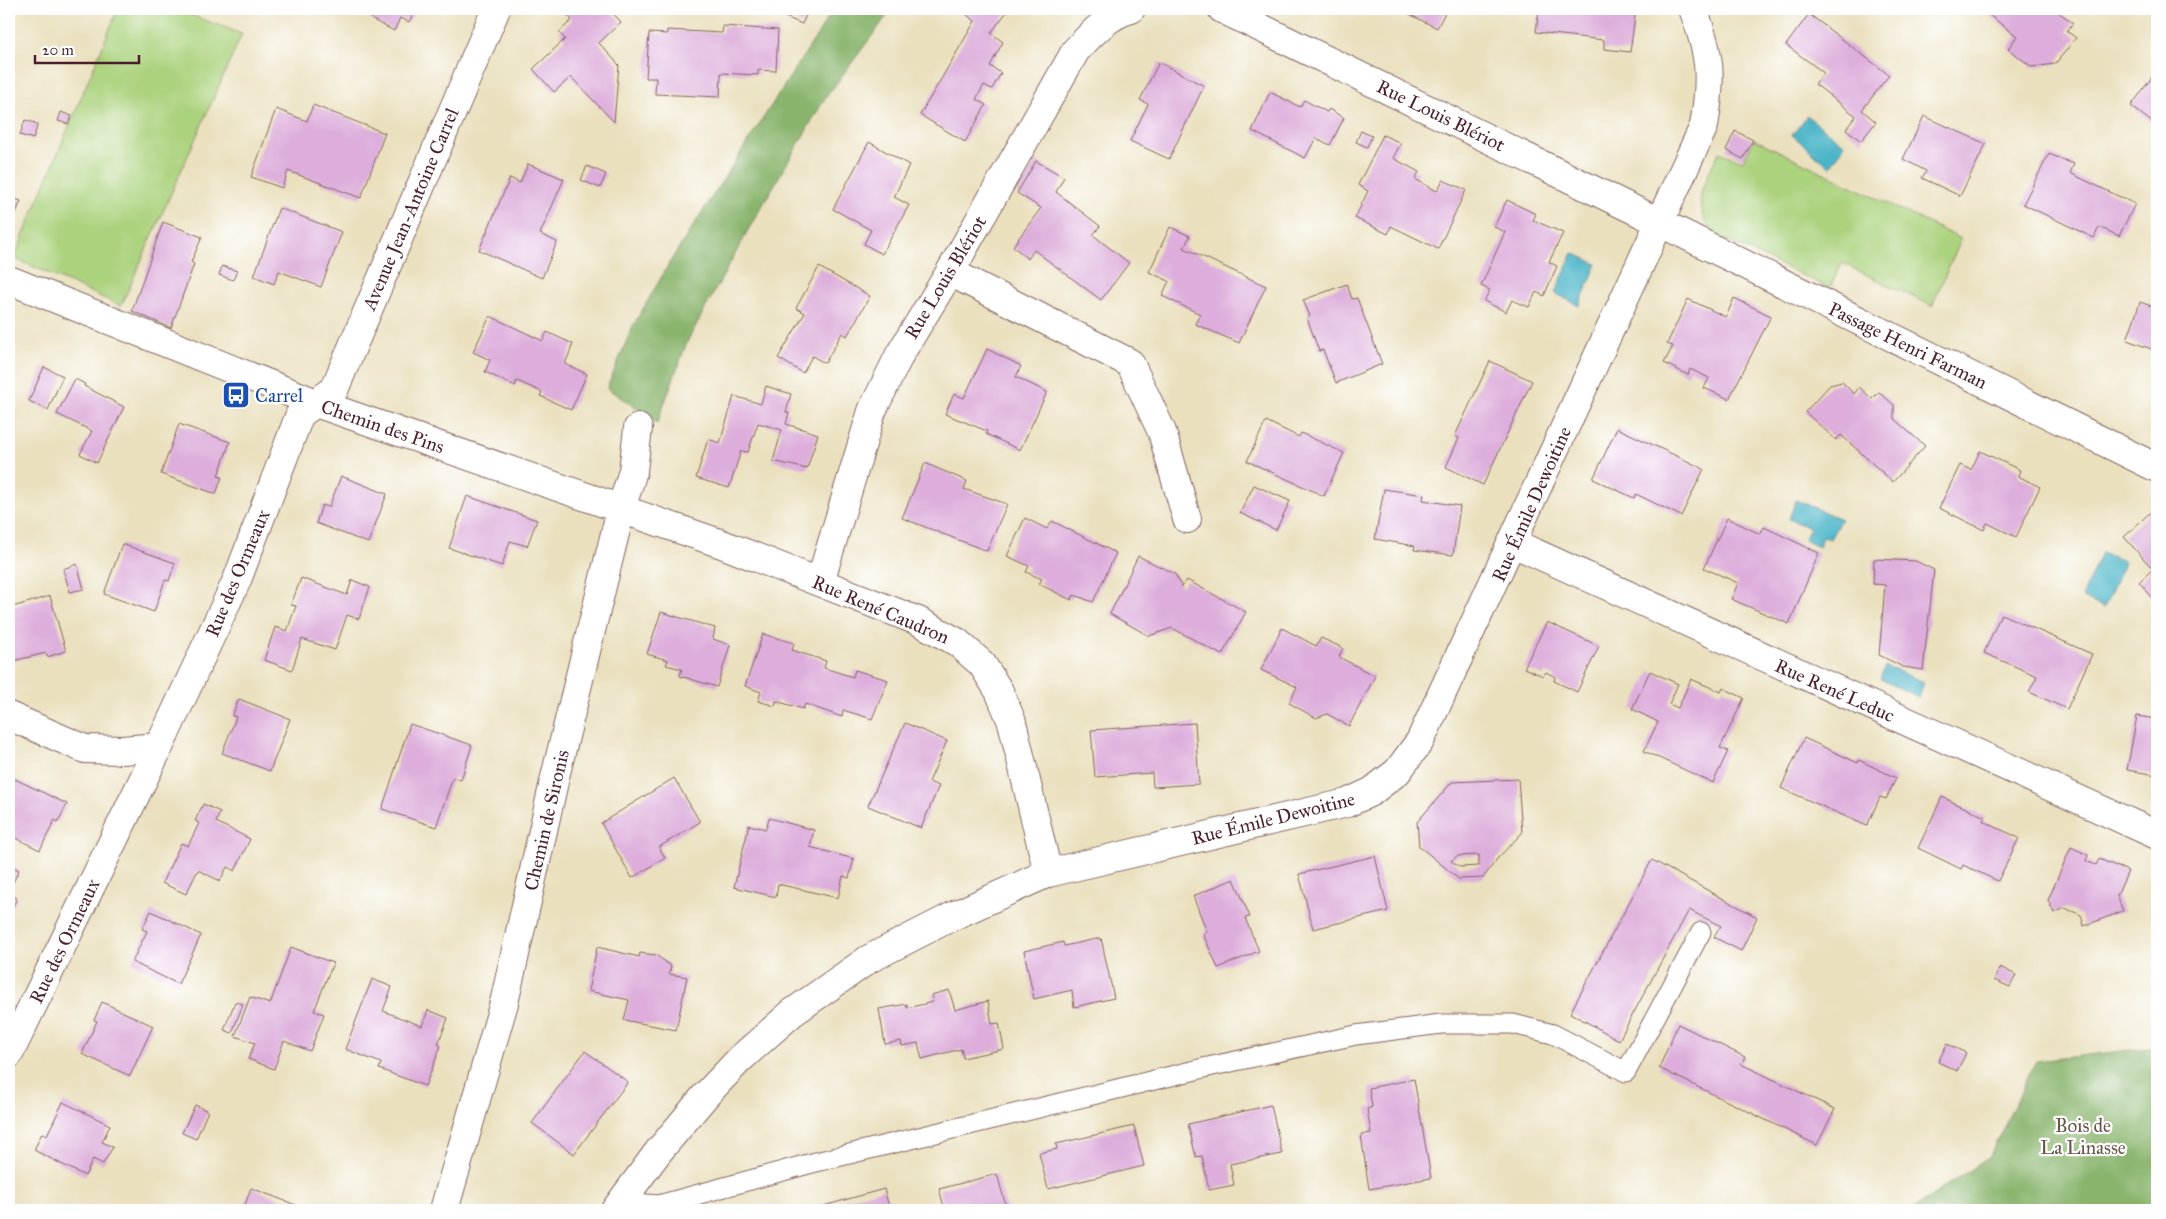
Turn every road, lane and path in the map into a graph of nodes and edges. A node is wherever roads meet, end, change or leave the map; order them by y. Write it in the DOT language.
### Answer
graph roads {
  1 [pos="496,9"];
  2 [pos="1131,9"];
  3 [pos="1222,9"];
  4 [pos="1693,9"];
  5 [pos="1659,222"];
  6 [pos="950,272"];
  7 [pos="9,280"];
  8 [pos="316,403"];
  9 [pos="638,428"];
  10 [pos="2157,468"];
  11 [pos="622,508"];
  12 [pos="1187,519"];
  13 [pos="1513,543"];
  14 [pos="820,582"];
  15 [pos="9,716"];
  16 [pos="159,747"];
  17 [pos="2157,835"];
  18 [pos="1048,873"];
  19 [pos="1701,932"];
  20 [pos="9,1054"];
  21 [pos="618,1206"];
  22 [pos="444,1210"];
  1 -- 8 [label="street, Avenue Jean-Antoine Carrel"];
  2 -- 6 [label="street, Rue Louis Blériot"];
  3 -- 5 [label="street, Rue Louis Blériot"];
  4 -- 5 [label="street, Rue Émile Dewoitine"];
  5 -- 10 [label="street, Passage Henri Farman"];
  5 -- 13 [label="street, Rue Émile Dewoitine"];
  6 -- 12 [label="street"];
  6 -- 14 [label="street, Rue Louis Blériot"];
  7 -- 8 [label="street, Chemin des Pins"];
  8 -- 11 [label="street, Chemin des Pins"];
  8 -- 16 [label="street, Rue des Ormeaux"];
  9 -- 11 [label="street, Chemin de Sironis"];
  11 -- 14 [label="street, Rue René Caudron"];
  11 -- 22 [label="street, Chemin de Sironis"];
  13 -- 17 [label="street, Rue René Leduc"];
  13 -- 18 [label="street, Rue Émile Dewoitine"];
  14 -- 18 [label="street, Rue René Caudron"];
  15 -- 16 [label="street"];
  16 -- 20 [label="street, Rue des Ormeaux"];
  18 -- 21 [label="street, Rue Émile Dewoitine"];
  19 -- 21 [label="lane"];
}
